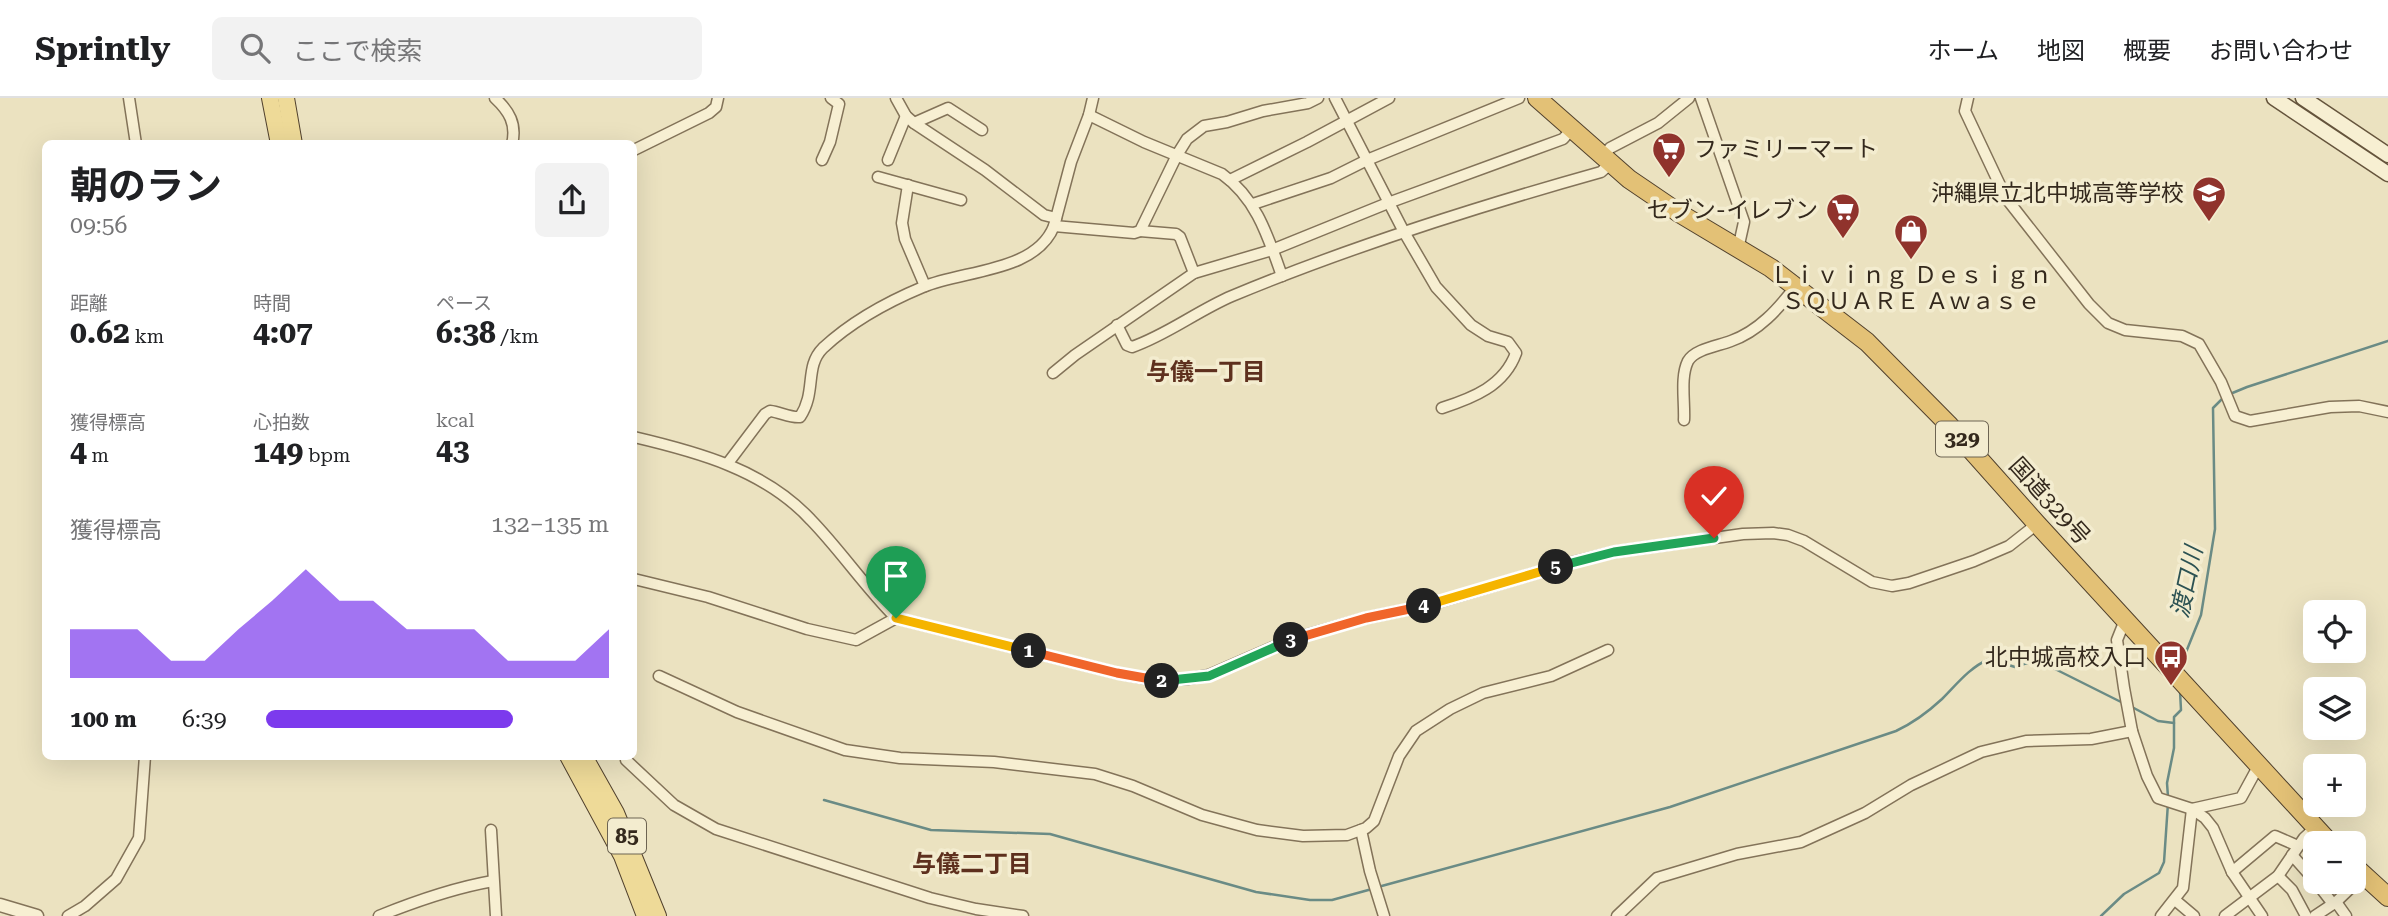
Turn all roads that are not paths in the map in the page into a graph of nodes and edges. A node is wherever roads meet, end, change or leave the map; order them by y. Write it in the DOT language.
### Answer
graph roads {
  1 [pos="129,98"];
  2 [pos="270,98"];
  3 [pos="286,98"];
  4 [pos="495,98"];
  5 [pos="718,98"];
  6 [pos="831,98"];
  7 [pos="896,98"];
  8 [pos="1093,98"];
  9 [pos="1318,98"];
  10 [pos="1335,98"];
  11 [pos="1389,98"];
  12 [pos="1519,98"];
  13 [pos="1537,98"];
  14 [pos="1689,98"];
  15 [pos="1701,98"];
  16 [pos="1968,98"];
  17 [pos="2274,98"];
  18 [pos="2303,98"];
  19 [pos="1090,116"];
  20 [pos="910,120"];
  21 [pos="1347,120"];
  22 [pos="982,130"];
  23 [pos="1571,130"];
  24 [pos="135,140"];
  25 [pos="278,140"];
  26 [pos="293,140"];
  27 [pos="513,140"];
  28 [pos="637,149"];
  29 [pos="1177,155"];
  30 [pos="2388,155"];
  31 [pos="822,160"];
  32 [pos="888,160"];
  33 [pos="1367,160"];
  34 [pos="1606,160"];
  35 [pos="2388,174"];
  36 [pos="878,177"];
  37 [pos="1230,180"];
  38 [pos="908,185"];
  39 [pos="961,200"];
  40 [pos="1388,202"];
  41 [pos="1253,204"];
  42 [pos="1055,222"];
  43 [pos="1140,231"];
  44 [pos="1404,232"];
  45 [pos="1738,248"];
  46 [pos="1272,250"];
  47 [pos="1194,273"];
  48 [pos="1282,276"];
  49 [pos="925,286"];
  50 [pos="1796,286"];
  51 [pos="1117,325"];
  52 [pos="1053,373"];
  53 [pos="1442,408"];
  54 [pos="2388,412"];
  55 [pos="1684,420"];
  56 [pos="637,437"];
  57 [pos="728,463"];
  58 [pos="2037,524"];
  59 [pos="637,580"];
  60 [pos="896,618"];
  61 [pos="2125,620"];
  62 [pos="1608,650"];
  63 [pos="659,676"];
  64 [pos="2132,731"];
  65 [pos="145,760"];
  66 [pos="578,760"];
  67 [pos="626,760"];
  68 [pos="2259,765"];
  69 [pos="2192,810"];
  70 [pos="2316,827"];
  71 [pos="491,830"];
  72 [pos="1361,830"];
  73 [pos="2320,831"];
  74 [pos="2295,850"];
  75 [pos="2303,862"];
  76 [pos="2232,872"];
  77 [pos="2278,876"];
  78 [pos="2366,877"];
  79 [pos="493,881"];
  80 [pos="2327,894"];
  81 [pos="2342,894"];
  82 [pos="2249,896"];
  83 [pos="2388,897"];
  84 [pos="2175,900"];
  85 [pos="2335,903"];
  86 [pos="0,905"];
  87 [pos="37,916"];
  88 [pos="68,916"];
  89 [pos="379,916"];
  90 [pos="496,916"];
  91 [pos="645,916"];
  92 [pos="659,916"];
  93 [pos="1023,916"];
  94 [pos="1384,916"];
  95 [pos="1617,916"];
  96 [pos="2161,916"];
  97 [pos="2194,916"];
  98 [pos="2225,916"];
  99 [pos="2262,916"];
  100 [pos="2306,916"];
  101 [pos="2315,916"];
  102 [pos="2346,916"];
  1 -- 24 [label="street"];
  2 -- 25 [label="main road"];
  3 -- 26 [label="main road"];
  4 -- 27 [label="street"];
  5 -- 28 [label="street"];
  6 -- 31 [label="street"];
  7 -- 20 [label="street"];
  8 -- 19 [label="street"];
  9 -- 29 [label="street"];
  10 -- 21 [label="street"];
  11 -- 21 [label="street"];
  12 -- 33 [label="street"];
  13 -- 23 [label="highway, 国道329号 / 329"];
  14 -- 34 [label="street"];
  15 -- 45 [label="street"];
  16 -- 54 [label="street"];
  17 -- 35 [label="main road"];
  18 -- 30 [label="main road"];
  19 -- 29 [label="street"];
  19 -- 42 [label="street"];
  20 -- 22 [label="street"];
  20 -- 32 [label="street"];
  20 -- 42 [label="street"];
  21 -- 33 [label="street"];
  21 -- 37 [label="street"];
  23 -- 34 [label="highway, 国道329号 / 329"];
  23 -- 40 [label="street"];
  29 -- 37 [label="street"];
  29 -- 43 [label="street"];
  33 -- 40 [label="street"];
  33 -- 41 [label="street"];
  34 -- 44 [label="street"];
  34 -- 45 [label="highway, 国道329号 / 329"];
  36 -- 38 [label="street"];
  37 -- 41 [label="street"];
  38 -- 39 [label="street"];
  38 -- 49 [label="street"];
  40 -- 44 [label="street"];
  40 -- 46 [label="street"];
  41 -- 46 [label="street"];
  42 -- 43 [label="street"];
  42 -- 49 [label="street"];
  43 -- 47 [label="street"];
  44 -- 48 [label="street"];
  44 -- 53 [label="street"];
  45 -- 50 [label="highway, 国道329号 / 329"];
  46 -- 47 [label="street"];
  46 -- 48 [label="street"];
  47 -- 51 [label="street"];
  48 -- 51 [label="street"];
  49 -- 57 [label="street"];
  50 -- 55 [label="street"];
  50 -- 58 [label="highway, 国道329号 / 329"];
  51 -- 52 [label="street"];
  56 -- 57 [label="street"];
  57 -- 60 [label="street"];
  58 -- 60 [label="street"];
  58 -- 61 [label="highway, 国道329号 / 329"];
  59 -- 60 [label="street"];
  61 -- 64 [label="street"];
  61 -- 68 [label="highway, 国道329号 / 329"];
  62 -- 72 [label="street"];
  63 -- 72 [label="street"];
  64 -- 69 [label="street"];
  64 -- 95 [label="street"];
  65 -- 88 [label="street"];
  66 -- 91 [label="main road, 85"];
  66 -- 92 [label="main road, 85"];
  67 -- 93 [label="street"];
  68 -- 69 [label="street"];
  68 -- 70 [label="highway, 国道329号 / 329"];
  69 -- 76 [label="street"];
  69 -- 84 [label="street"];
  70 -- 73 [label="highway, 国道329号 / 329"];
  70 -- 74 [label="street"];
  71 -- 79 [label="street"];
  72 -- 94 [label="street"];
  74 -- 75 [label="street"];
  74 -- 76 [label="street"];
  74 -- 77 [label="street"];
  76 -- 82 [label="street"];
  77 -- 82 [label="street"];
  77 -- 100 [label="street"];
  78 -- 83 [label="highway"];
  79 -- 89 [label="street"];
  79 -- 90 [label="street"];
  80 -- 85 [label="street"];
  81 -- 85 [label="street"];
  82 -- 98 [label="street"];
  82 -- 99 [label="street"];
  84 -- 96 [label="street"];
  84 -- 97 [label="street"];
  85 -- 101 [label="street"];
  85 -- 102 [label="street"];
  86 -- 87 [label="street"];
}
